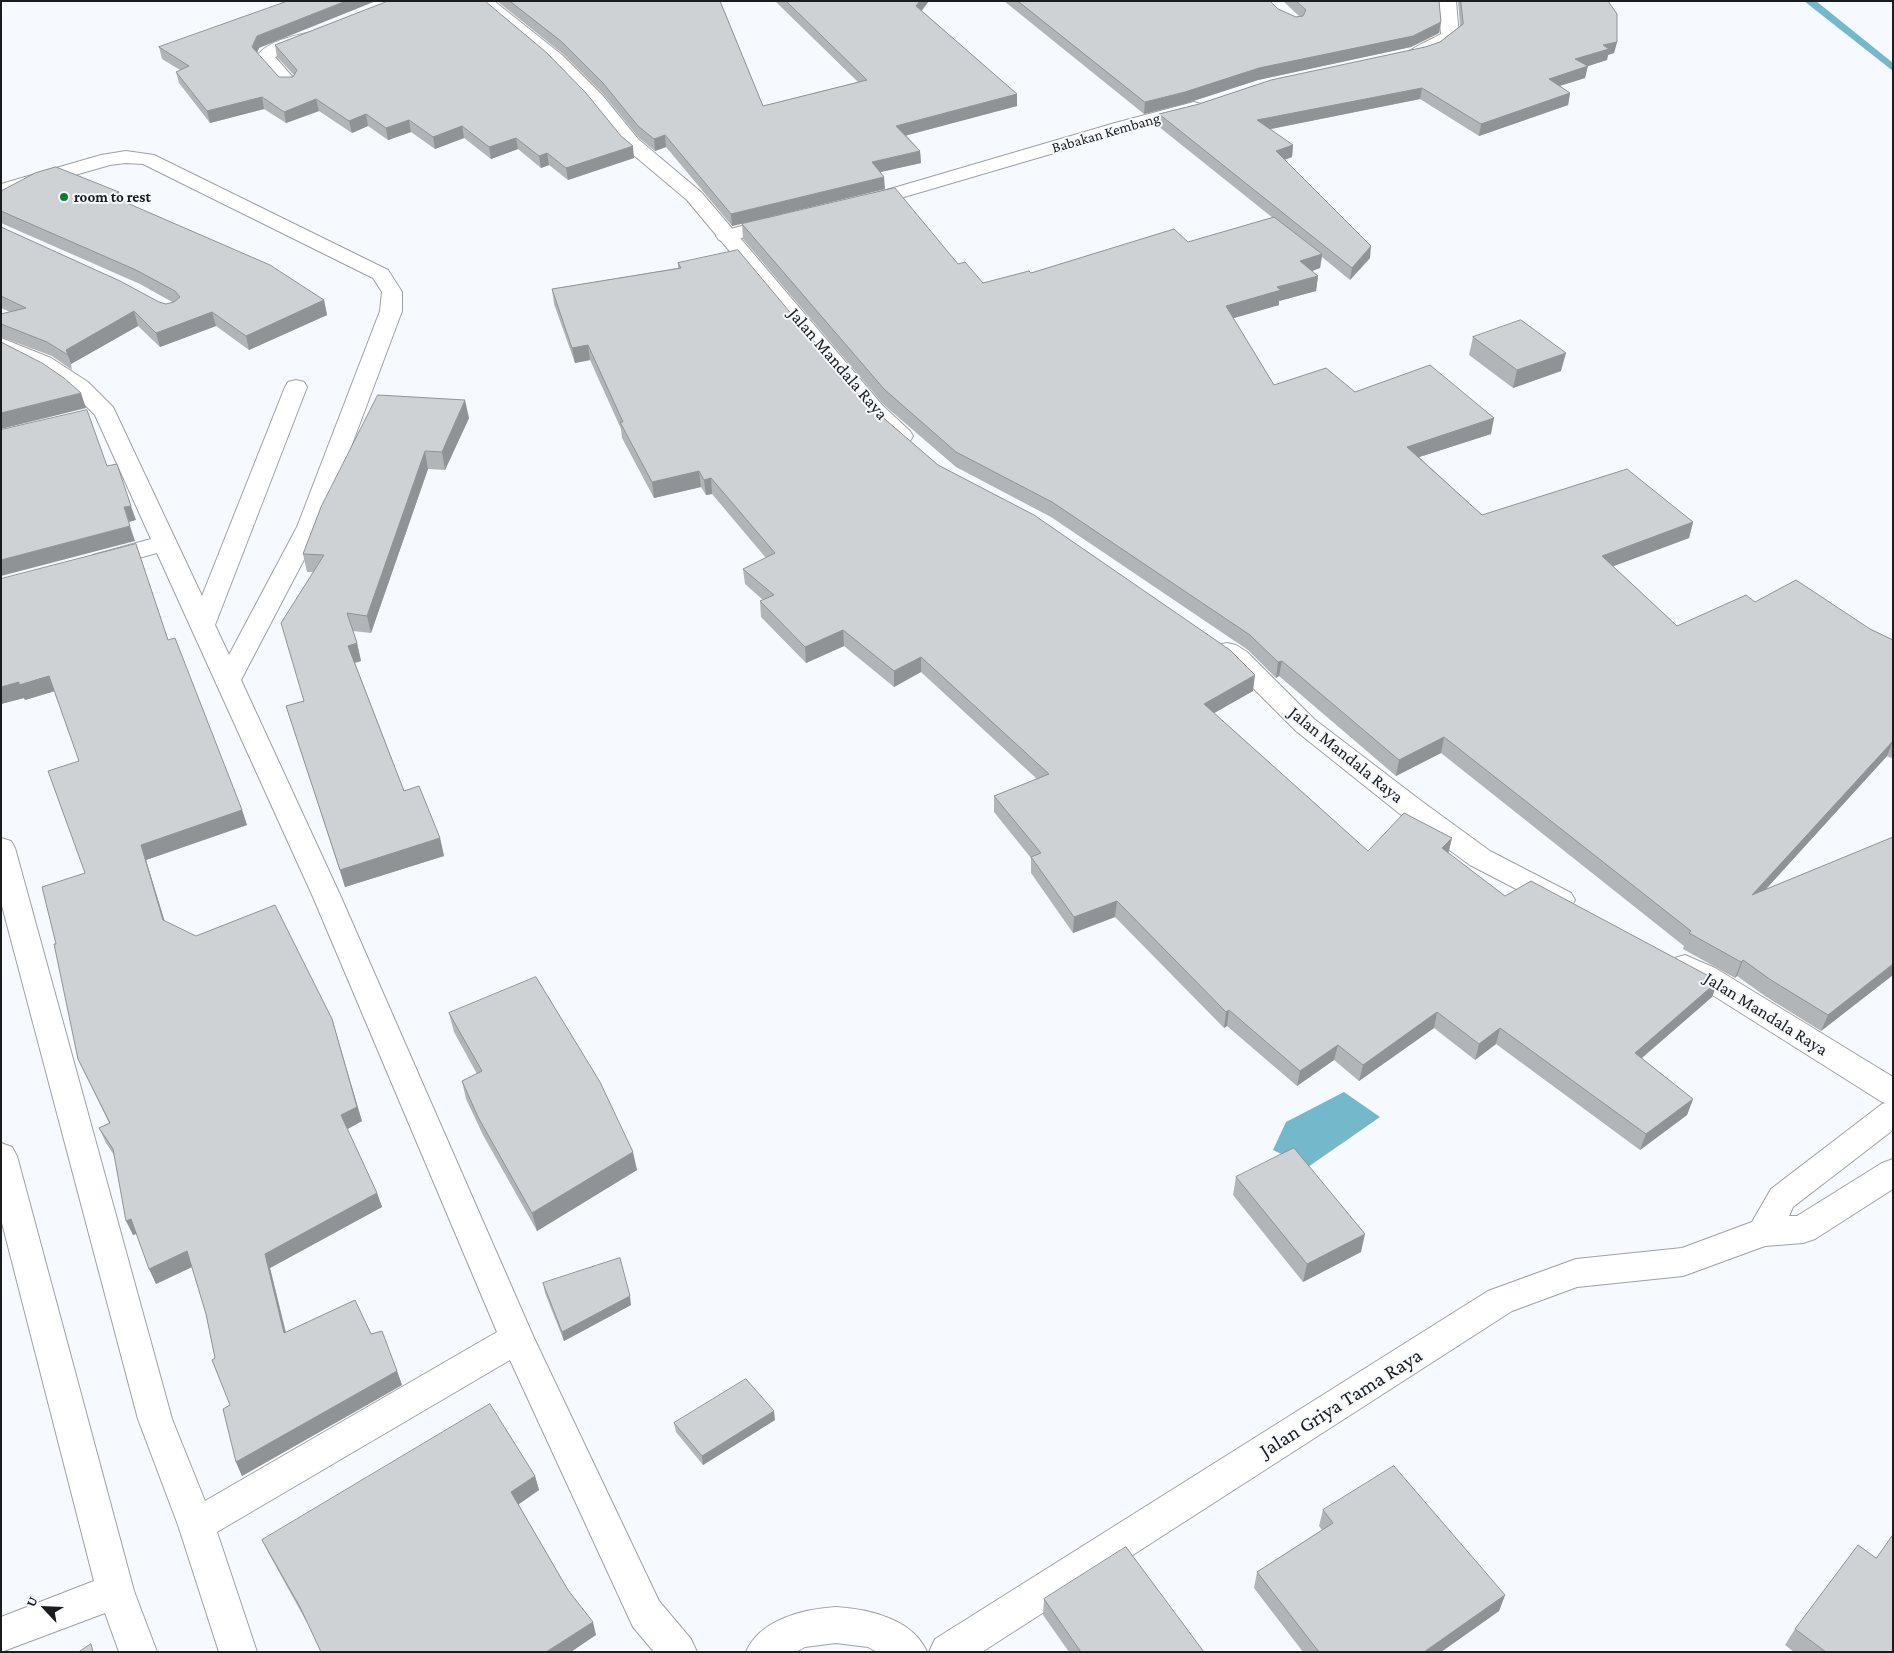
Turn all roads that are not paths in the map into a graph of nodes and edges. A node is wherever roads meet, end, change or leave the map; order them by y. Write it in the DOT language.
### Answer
graph roads {
  1 [pos="483,1"];
  2 [pos="1448,1"];
  3 [pos="328,30"];
  4 [pos="1400,56"];
  5 [pos="289,83"];
  6 [pos="1209,104"];
  7 [pos="1,190"];
  8 [pos="846,206"];
  9 [pos="799,217"];
  10 [pos="726,236"];
  11 [pos="1,344"];
  12 [pos="296,388"];
  13 [pos="920,451"];
  14 [pos="166,543"];
  15 [pos="79,566"];
  16 [pos="202,626"];
  17 [pos="1206,636"];
  18 [pos="228,680"];
  19 [pos="1,848"];
  20 [pos="1579,910"];
  21 [pos="1663,954"];
  22 [pos="1893,1093"];
  23 [pos="1893,1113"];
  24 [pos="1,1156"];
  25 [pos="1893,1172"];
  26 [pos="1764,1232"];
  27 [pos="517,1338"];
  28 [pos="196,1525"];
  29 [pos="115,1591"];
  30 [pos="1,1635"];
  31 [pos="138,1652"];
  32 [pos="238,1652"];
  33 [pos="678,1652"];
  34 [pos="764,1652"];
  35 [pos="908,1652"];
  36 [pos="948,1652"];
  1 -- 10 [label="street, Jalan Mandala Raya"];
  2 -- 4 [label="street"];
  3 -- 5 [label="street"];
  6 -- 8 [label="street, Babakan Kembang"];
  7 -- 18 [label="street"];
  9 -- 10 [label="street"];
  10 -- 13 [label="street, Jalan Mandala Raya"];
  11 -- 14 [label="street"];
  12 -- 16 [label="street"];
  14 -- 15 [label="street"];
  14 -- 16 [label="street"];
  16 -- 18 [label="street"];
  17 -- 20 [label="street, Jalan Mandala Raya"];
  18 -- 27 [label="street"];
  19 -- 28 [label="street"];
  21 -- 22 [label="street, Jalan Mandala Raya"];
  23 -- 26 [label="street"];
  24 -- 29 [label="street"];
  25 -- 26 [label="street, Jalan Griya Tama Raya"];
  26 -- 36 [label="street, Jalan Griya Tama Raya"];
  27 -- 28 [label="street"];
  27 -- 33 [label="street"];
  28 -- 32 [label="street"];
  29 -- 30 [label="street"];
  29 -- 31 [label="street"];
  34 -- 35 [label="street"];
}
